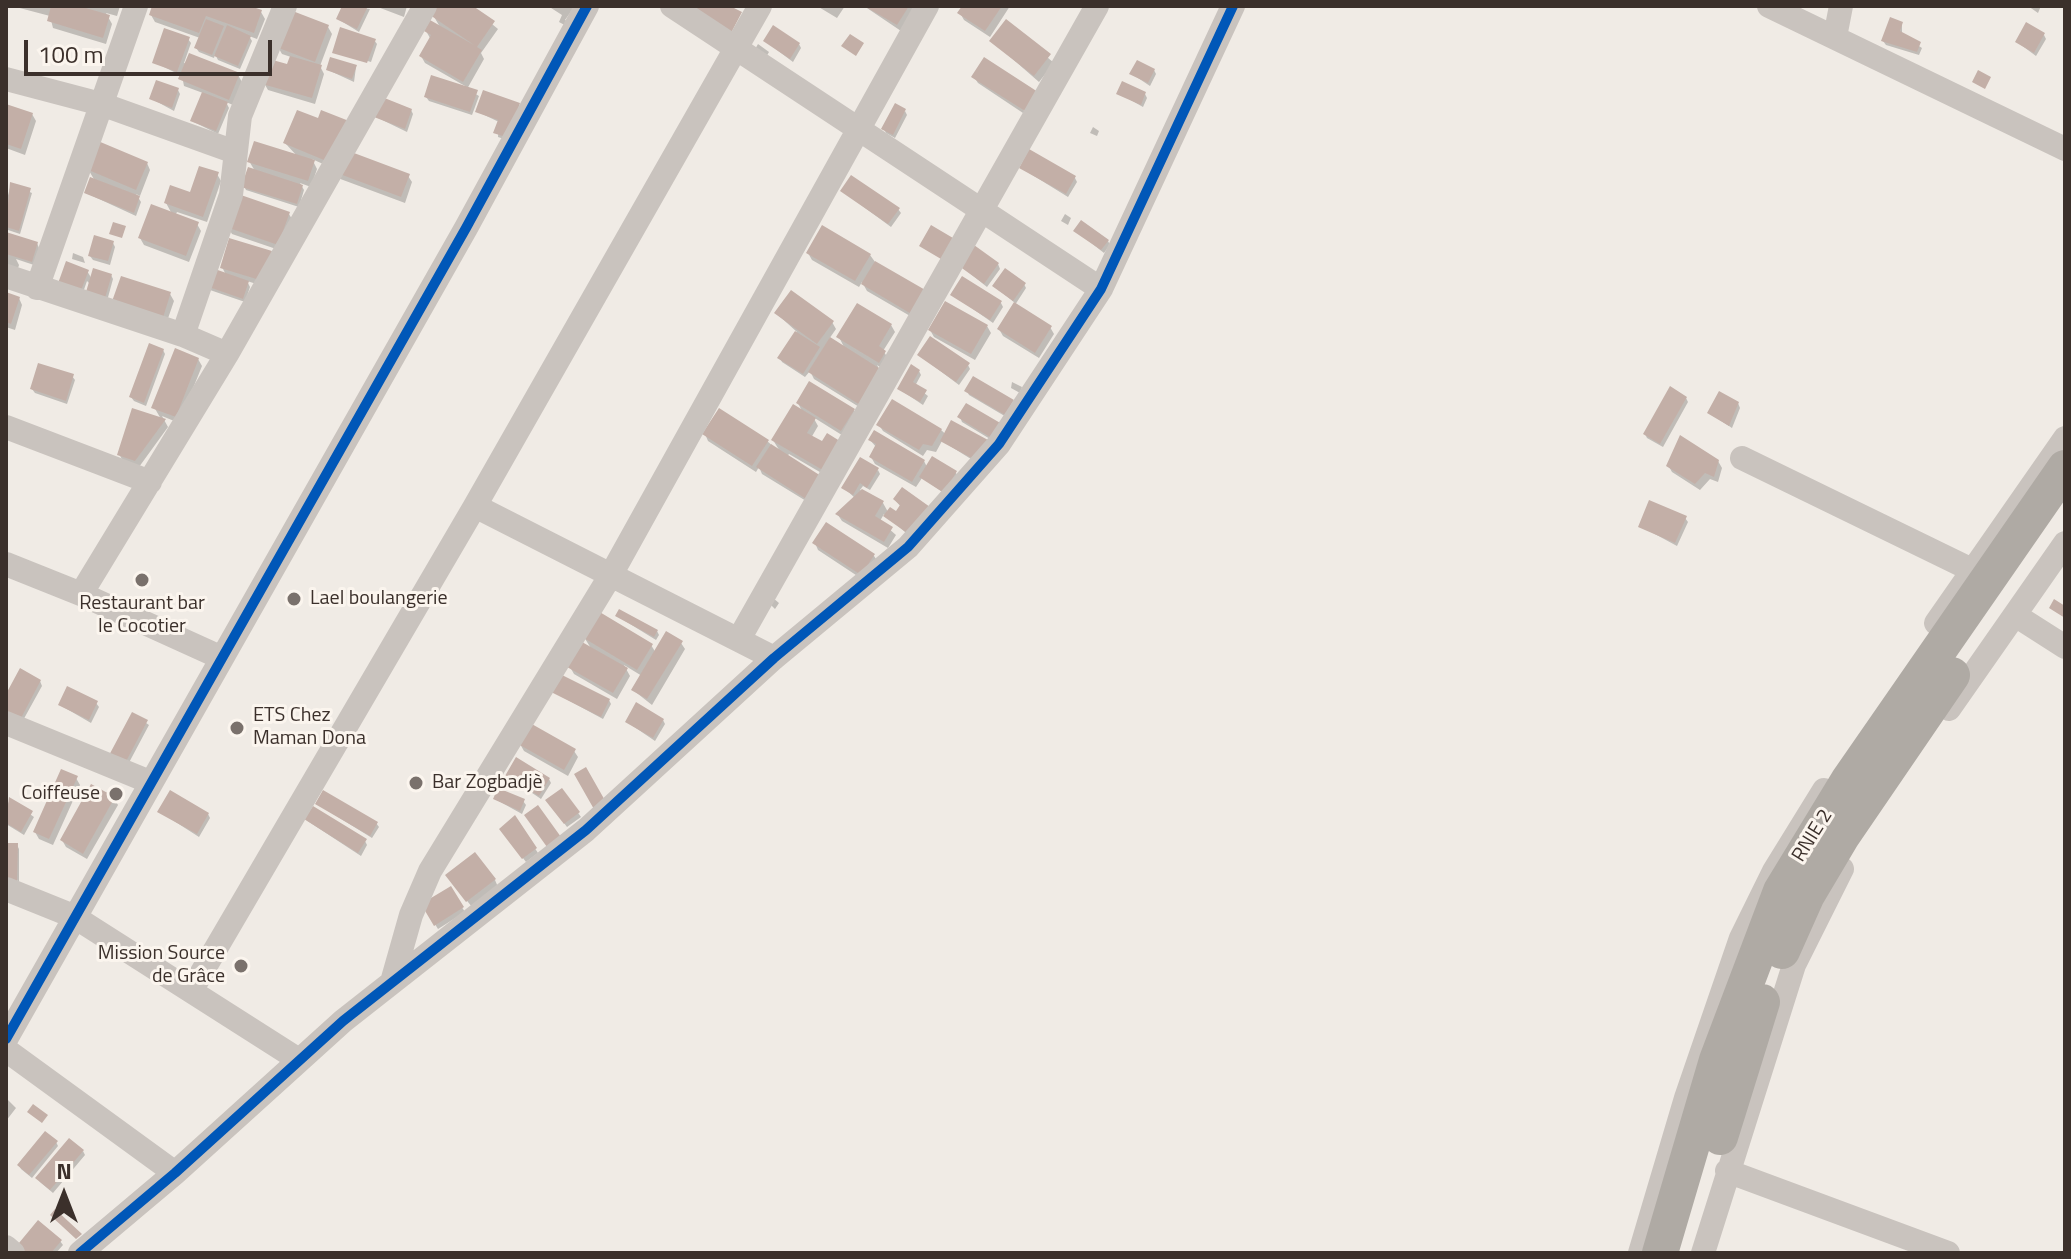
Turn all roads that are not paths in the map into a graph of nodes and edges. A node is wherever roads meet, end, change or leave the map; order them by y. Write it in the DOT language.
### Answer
graph roads {
  1 [pos="136,6"];
  2 [pos="285,6"];
  3 [pos="425,6"];
  4 [pos="587,6"];
  5 [pos="672,6"];
  6 [pos="760,6"];
  7 [pos="927,6"];
  8 [pos="1097,6"];
  9 [pos="1233,6"];
  10 [pos="1769,6"];
  11 [pos="1841,6"];
  12 [pos="1835,37"];
  13 [pos="737,46"];
  14 [pos="6,79"];
  15 [pos="101,104"];
  16 [pos="858,131"];
  17 [pos="2065,149"];
  18 [pos="235,152"];
  19 [pos="984,210"];
  20 [pos="6,276"];
  21 [pos="37,288"];
  22 [pos="1101,289"];
  23 [pos="183,335"];
  24 [pos="227,354"];
  25 [pos="6,427"];
  26 [pos="2065,438"];
  27 [pos="1742,458"];
  28 [pos="2065,468"];
  29 [pos="150,482"];
  30 [pos="475,506"];
  31 [pos="2065,510"];
  32 [pos="2065,543"];
  33 [pos="6,564"];
  34 [pos="1972,570"];
  35 [pos="612,573"];
  36 [pos="81,594"];
  37 [pos="2015,615"];
  38 [pos="739,639"];
  39 [pos="2065,647"];
  40 [pos="222,658"];
  41 [pos="774,658"];
  42 [pos="6,723"];
  43 [pos="150,782"];
  44 [pos="6,889"];
  45 [pos="73,916"];
  46 [pos="392,982"];
  47 [pos="191,991"];
  48 [pos="6,1039"];
  49 [pos="6,1050"];
  50 [pos="299,1060"];
  51 [pos="1727,1171"];
  52 [pos="175,1173"];
  53 [pos="6,1247"];
  54 [pos="13,1253"];
  55 [pos="80,1253"];
  56 [pos="1640,1253"];
  57 [pos="1660,1253"];
  58 [pos="1685,1253"];
  59 [pos="1703,1253"];
  60 [pos="1948,1253"];
  1 -- 15 [label="street"];
  2 -- 18 [label="street"];
  3 -- 24 [label="street"];
  4 -- 40 [label="street"];
  5 -- 13 [label="street"];
  6 -- 13 [label="street"];
  7 -- 16 [label="street"];
  8 -- 19 [label="street"];
  9 -- 22 [label="street"];
  10 -- 12 [label="street"];
  11 -- 12 [label="street"];
  12 -- 17 [label="street"];
  13 -- 16 [label="street"];
  13 -- 30 [label="street"];
  14 -- 15 [label="street"];
  15 -- 18 [label="street"];
  15 -- 21 [label="street"];
  16 -- 19 [label="street"];
  16 -- 35 [label="street"];
  18 -- 23 [label="street"];
  19 -- 22 [label="street"];
  19 -- 38 [label="street"];
  20 -- 21 [label="street"];
  21 -- 23 [label="street"];
  22 -- 41 [label="street"];
  23 -- 24 [label="street"];
  24 -- 29 [label="street"];
  25 -- 29 [label="street"];
  26 -- 34 [label="street"];
  27 -- 34 [label="street"];
  28 -- 57 [label="highway, RNIE 2 / RNIE 2"];
  29 -- 36 [label="street"];
  30 -- 35 [label="street"];
  30 -- 47 [label="street"];
  31 -- 58 [label="highway, RNIE 2 / RNIE 2"];
  32 -- 37 [label="street"];
  33 -- 36 [label="street"];
  34 -- 56 [label="street"];
  35 -- 38 [label="street"];
  35 -- 46 [label="street"];
  36 -- 40 [label="street"];
  37 -- 39 [label="street"];
  37 -- 51 [label="street"];
  38 -- 41 [label="street"];
  40 -- 43 [label="street"];
  41 -- 46 [label="street"];
  42 -- 43 [label="street"];
  43 -- 45 [label="street"];
  44 -- 45 [label="street"];
  45 -- 47 [label="street"];
  45 -- 48 [label="street"];
  46 -- 50 [label="street"];
  47 -- 50 [label="street"];
  49 -- 52 [label="street"];
  50 -- 52 [label="street"];
  51 -- 59 [label="street"];
  51 -- 60 [label="street"];
  52 -- 55 [label="street"];
  53 -- 54 [label="street"];
}
